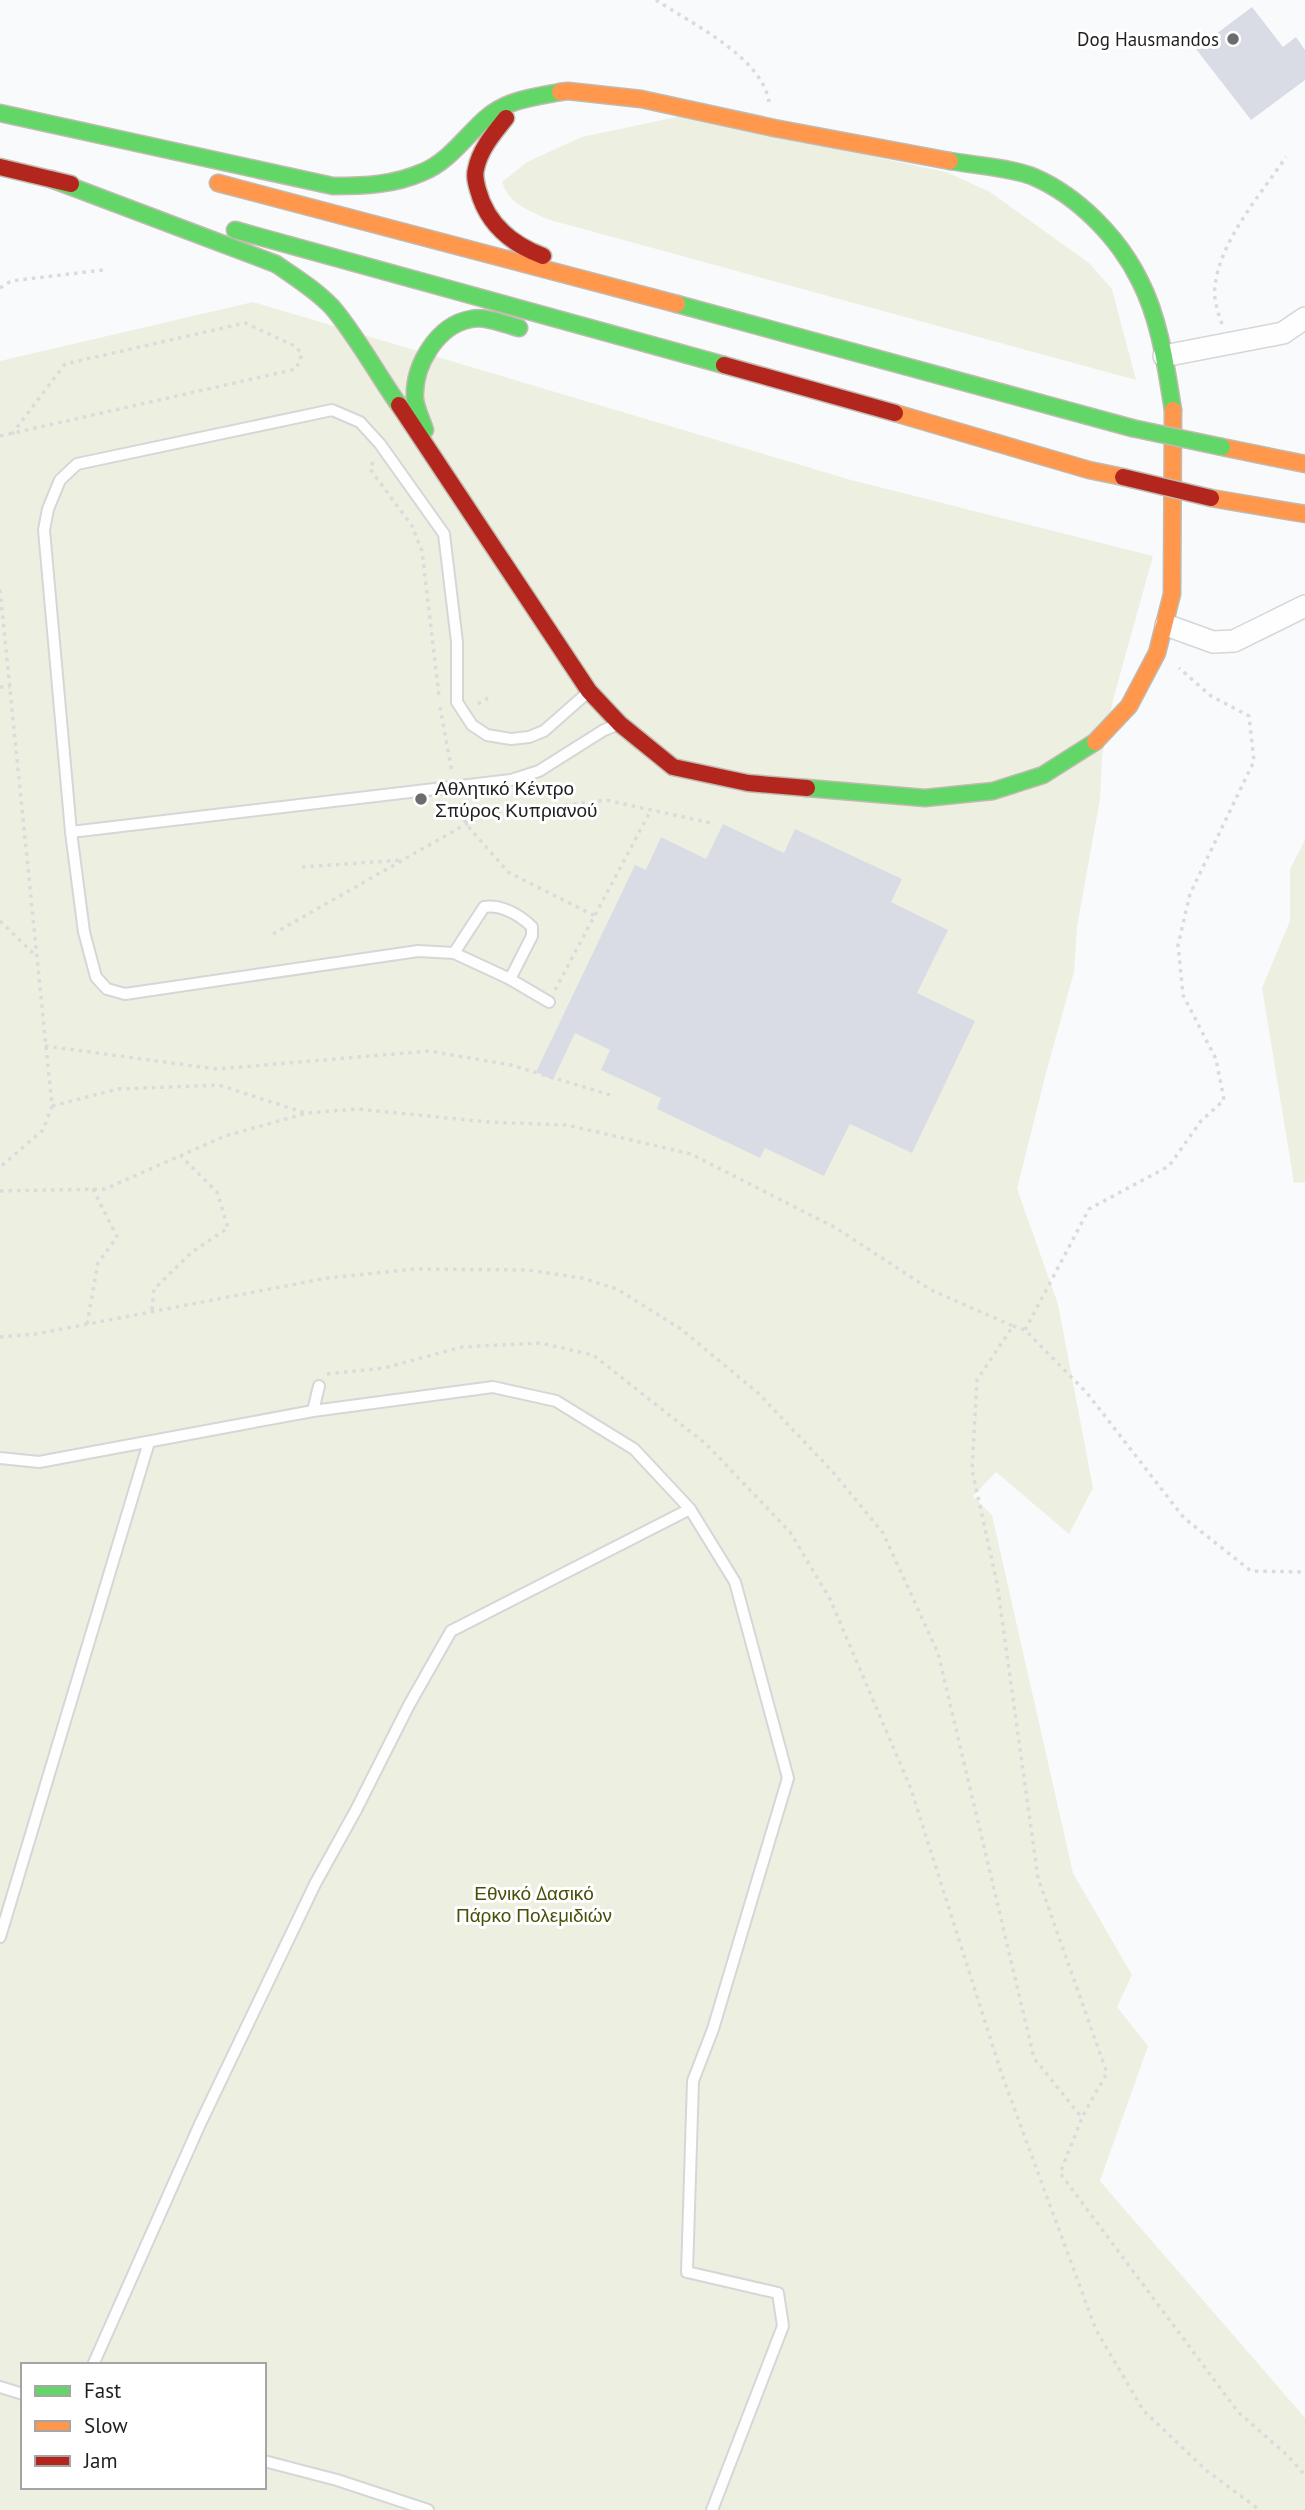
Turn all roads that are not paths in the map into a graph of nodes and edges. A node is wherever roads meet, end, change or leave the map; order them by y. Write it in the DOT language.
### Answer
graph roads {
  1 [pos="523,98"];
  2 [pos="0,113"];
  3 [pos="0,127"];
  4 [pos="52,141"];
  5 [pos="0,167"];
  6 [pos="198,178"];
  7 [pos="51,179"];
  8 [pos="1305,318"];
  9 [pos="536,333"];
  10 [pos="827,344"];
  11 [pos="1164,356"];
  12 [pos="781,398"];
  13 [pos="895,413"];
  14 [pos="433,455"];
  15 [pos="1305,464"];
  16 [pos="1305,514"];
  17 [pos="1305,606"];
  18 [pos="1166,625"];
  19 [pos="589,691"];
  20 [pos="620,724"];
  21 [pos="71,832"];
  22 [pos="454,953"];
  23 [pos="510,979"];
  24 [pos="549,1002"];
  25 [pos="319,1386"];
  26 [pos="313,1411"];
  27 [pos="149,1442"];
  28 [pos="0,1458"];
  29 [pos="690,1509"];
  30 [pos="0,1937"];
  31 [pos="94,2363"];
  32 [pos="0,2386"];
  33 [pos="21,2393"];
  34 [pos="266,2462"];
  35 [pos="428,2510"];
  36 [pos="712,2510"];
  1 -- 2 [label="main road"];
  1 -- 10 [label="main road"];
  1 -- 11 [label="main road"];
  3 -- 4 [label="main road"];
  5 -- 7 [label="main road"];
  6 -- 10 [label="main road"];
  7 -- 13 [label="main road"];
  7 -- 14 [label="main road"];
  8 -- 11 [label="street"];
  9 -- 14 [label="main road"];
  10 -- 15 [label="main road, bridge"];
  11 -- 18 [label="main road"];
  12 -- 13 [label="main road"];
  13 -- 16 [label="main road, bridge"];
  14 -- 19 [label="main road"];
  17 -- 18 [label="street"];
  18 -- 20 [label="main road"];
  19 -- 20 [label="main road"];
  19 -- 21 [label="lane"];
  20 -- 21 [label="lane"];
  21 -- 22 [label="lane"];
  22 -- 23 [label="lane"];
  22 -- 23 [label="lane"];
  23 -- 24 [label="lane"];
  25 -- 26 [label="lane"];
  26 -- 27 [label="lane"];
  26 -- 29 [label="lane"];
  27 -- 28 [label="lane"];
  27 -- 30 [label="lane"];
  29 -- 31 [label="lane"];
  29 -- 36 [label="lane"];
  32 -- 33 [label="lane"];
  34 -- 35 [label="lane"];
}
